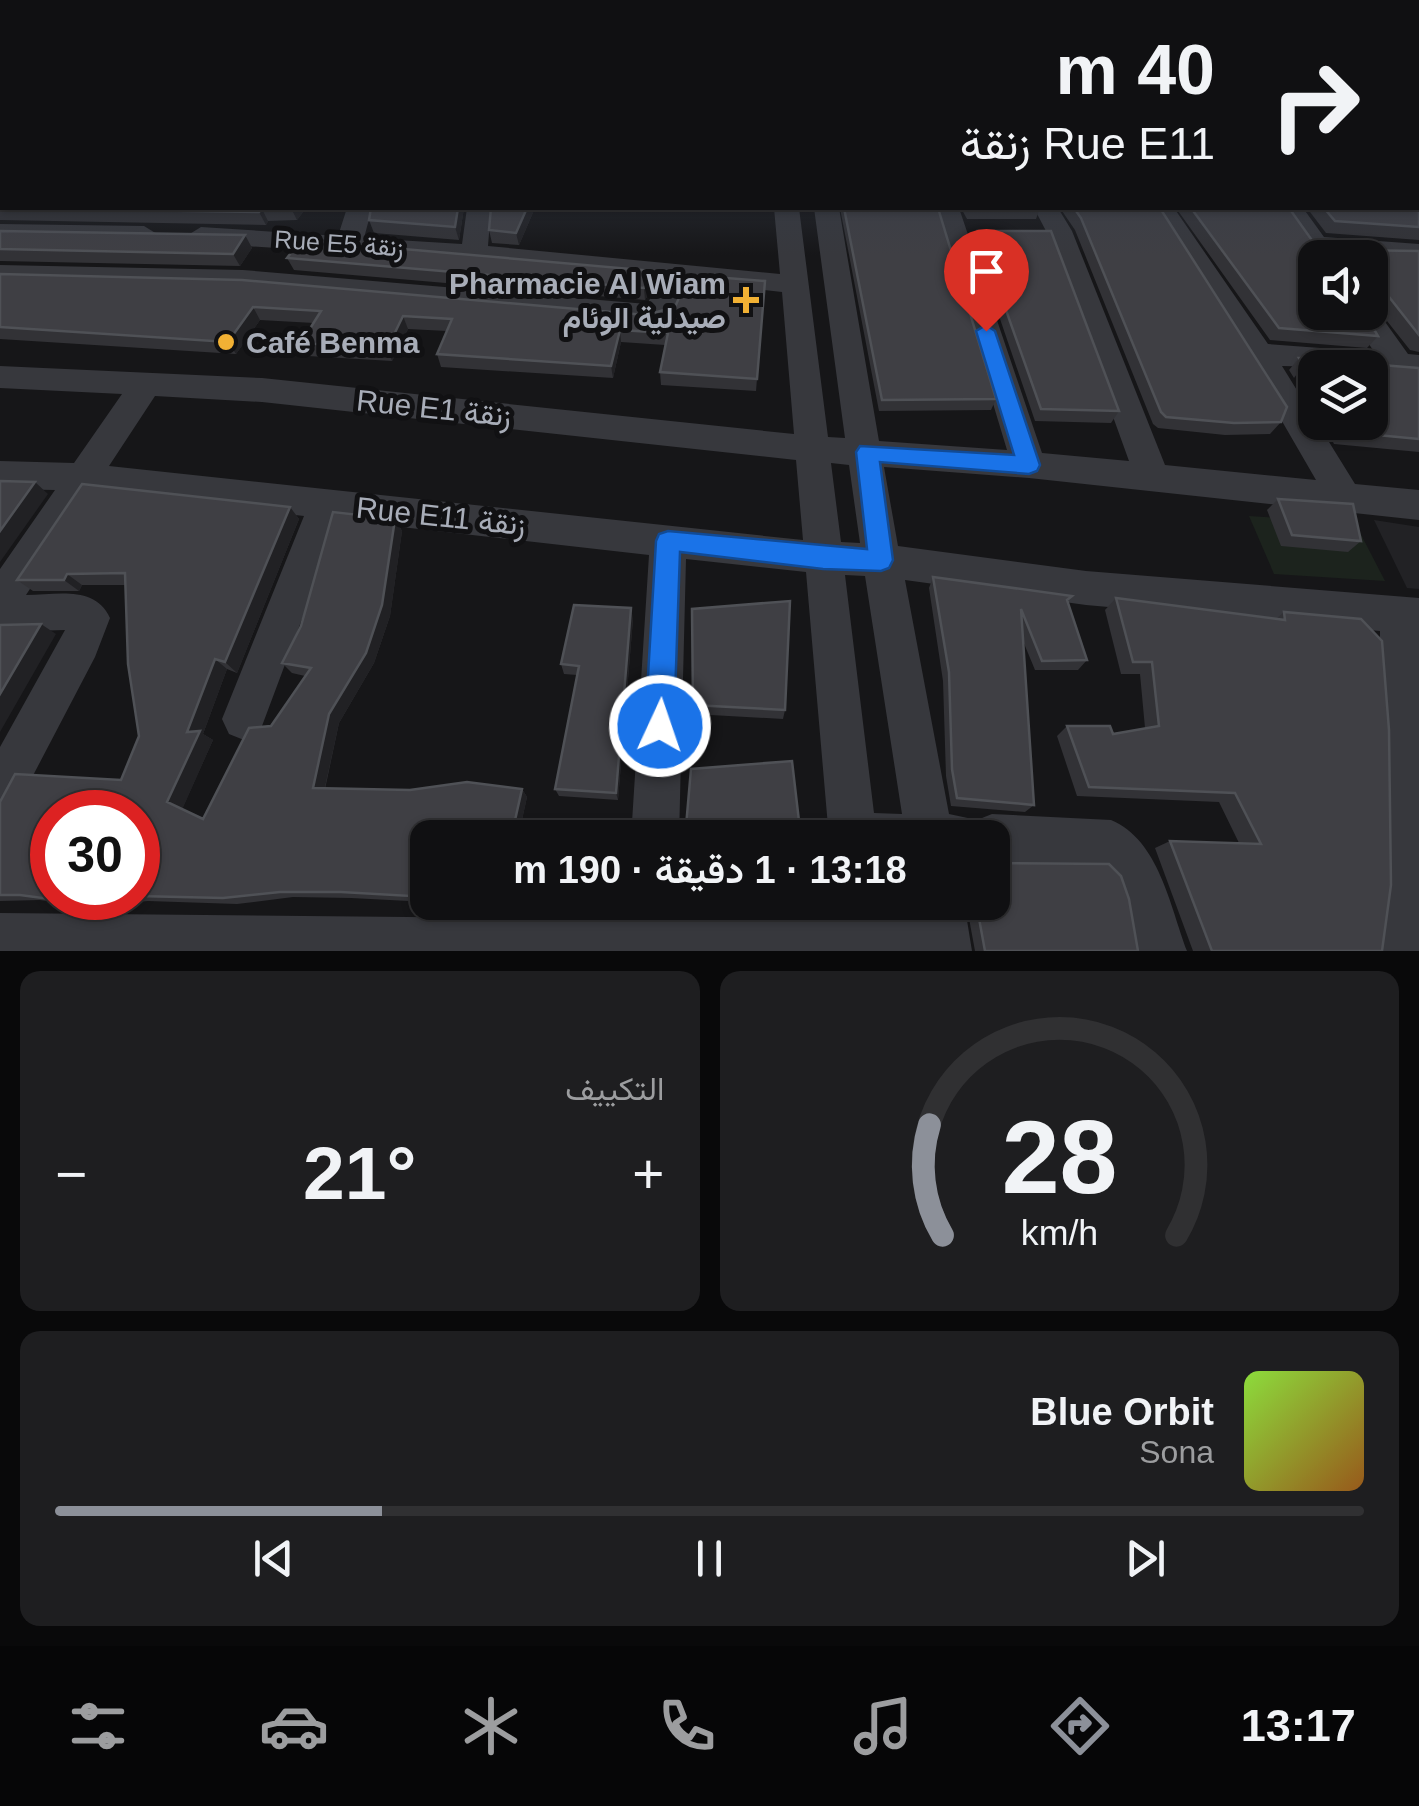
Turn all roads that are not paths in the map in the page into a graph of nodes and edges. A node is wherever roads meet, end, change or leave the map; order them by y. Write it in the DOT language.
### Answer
graph roads {
  1 [pos="68,210"];
  2 [pos="253,210"];
  3 [pos="358,210"];
  4 [pos="479,210"];
  5 [pos="787,210"];
  6 [pos="826,210"];
  7 [pos="1163,210"];
  8 [pos="1291,210"];
  9 [pos="950,219"];
  10 [pos="1053,219"];
  11 [pos="988,231"];
  12 [pos="1024,231"];
  13 [pos="50,232"];
  14 [pos="4,236"];
  15 [pos="242,236"];
  16 [pos="277,238"];
  17 [pos="1312,240"];
  18 [pos="350,244"];
  19 [pos="1388,252"];
  20 [pos="1419,252"];
  21 [pos="474,253"];
  22 [pos="553,261"];
  23 [pos="0,274"];
  24 [pos="676,274"];
  25 [pos="243,278"];
  26 [pos="796,284"];
  27 [pos="534,304"];
  28 [pos="1378,330"];
  29 [pos="1259,354"];
  30 [pos="1409,366"];
  31 [pos="0,377"];
  32 [pos="146,384"];
  33 [pos="814,449"];
  34 [pos="868,452"];
  35 [pos="1029,465"];
  36 [pos="0,474"];
  37 [pos="1152,476"];
  38 [pos="83,477"];
  39 [pos="1345,498"];
  40 [pos="327,503"];
  41 [pos="1419,504"];
  42 [pos="668,541"];
  43 [pos="823,558"];
  44 [pos="881,560"];
  45 [pos="0,602"];
  46 [pos="0,614"];
  47 [pos="1410,615"];
  48 [pos="244,719"];
  49 [pos="3,783"];
  50 [pos="655,820"];
  51 [pos="851,820"];
  52 [pos="927,820"];
  53 [pos="1010,839"];
  54 [pos="651,924"];
  55 [pos="861,932"];
  56 [pos="943,934"];
  57 [pos="0,939"];
  58 [pos="1161,951"];
  59 [pos="1404,951"];
  1 -- 13 [label="street"];
  2 -- 15 [label="street"];
  3 -- 18 [label="street"];
  4 -- 21 [label="street"];
  5 -- 26 [label="street"];
  6 -- 34 [label="street"];
  7 -- 29 [label="street"];
  8 -- 17 [label="street"];
  9 -- 11 [label="street"];
  9 -- 35 [label="street"];
  10 -- 12 [label="street"];
  10 -- 37 [label="street"];
  13 -- 14 [label="street, Rue E5 زنقة"];
  13 -- 15 [label="street, Rue E5 زنقة"];
  15 -- 16 [label="street, Rue E5 زنقة"];
  16 -- 18 [label="street, Rue E5 زنقة"];
  16 -- 25 [label="street"];
  18 -- 21 [label="street, Rue E5 زنقة"];
  19 -- 20 [label="street"];
  21 -- 22 [label="street, Rue E5 زنقة"];
  22 -- 24 [label="street, Rue E5 زنقة"];
  22 -- 27 [label="street"];
  23 -- 25 [label="street"];
  24 -- 26 [label="street, Rue E5 زنقة"];
  24 -- 27 [label="street"];
  25 -- 27 [label="street"];
  26 -- 33 [label="street"];
  28 -- 30 [label="street"];
  29 -- 30 [label="street"];
  29 -- 39 [label="street"];
  31 -- 32 [label="street, Rue E1 زنقة"];
  32 -- 33 [label="street, Rue E1 زنقة"];
  32 -- 38 [label="street"];
  33 -- 34 [label="street, Rue E1 زنقة"];
  33 -- 43 [label="street"];
  34 -- 35 [label="street, Rue E1 زنقة"];
  34 -- 44 [label="street"];
  35 -- 37 [label="street, Rue E1 زنقة"];
  36 -- 38 [label="street, Rue E11 زنقة"];
  37 -- 39 [label="street, Rue E1 زنقة"];
  38 -- 40 [label="street, Rue E11 زنقة"];
  38 -- 45 [label="street"];
  39 -- 41 [label="street, Rue E1 زنقة"];
  40 -- 42 [label="street, Rue E11 زنقة"];
  40 -- 48 [label="street"];
  42 -- 43 [label="street, Rue E11 زنقة"];
  42 -- 50 [label="street"];
  43 -- 44 [label="street, Rue E11 زنقة"];
  43 -- 51 [label="street"];
  44 -- 47 [label="street, Rue E11 زنقة"];
  44 -- 52 [label="street"];
  46 -- 49 [label="street"];
  47 -- 59 [label="street"];
  53 -- 58 [label="street"];
  54 -- 55 [label="street"];
  54 -- 57 [label="street"];
  55 -- 56 [label="street"];
}
